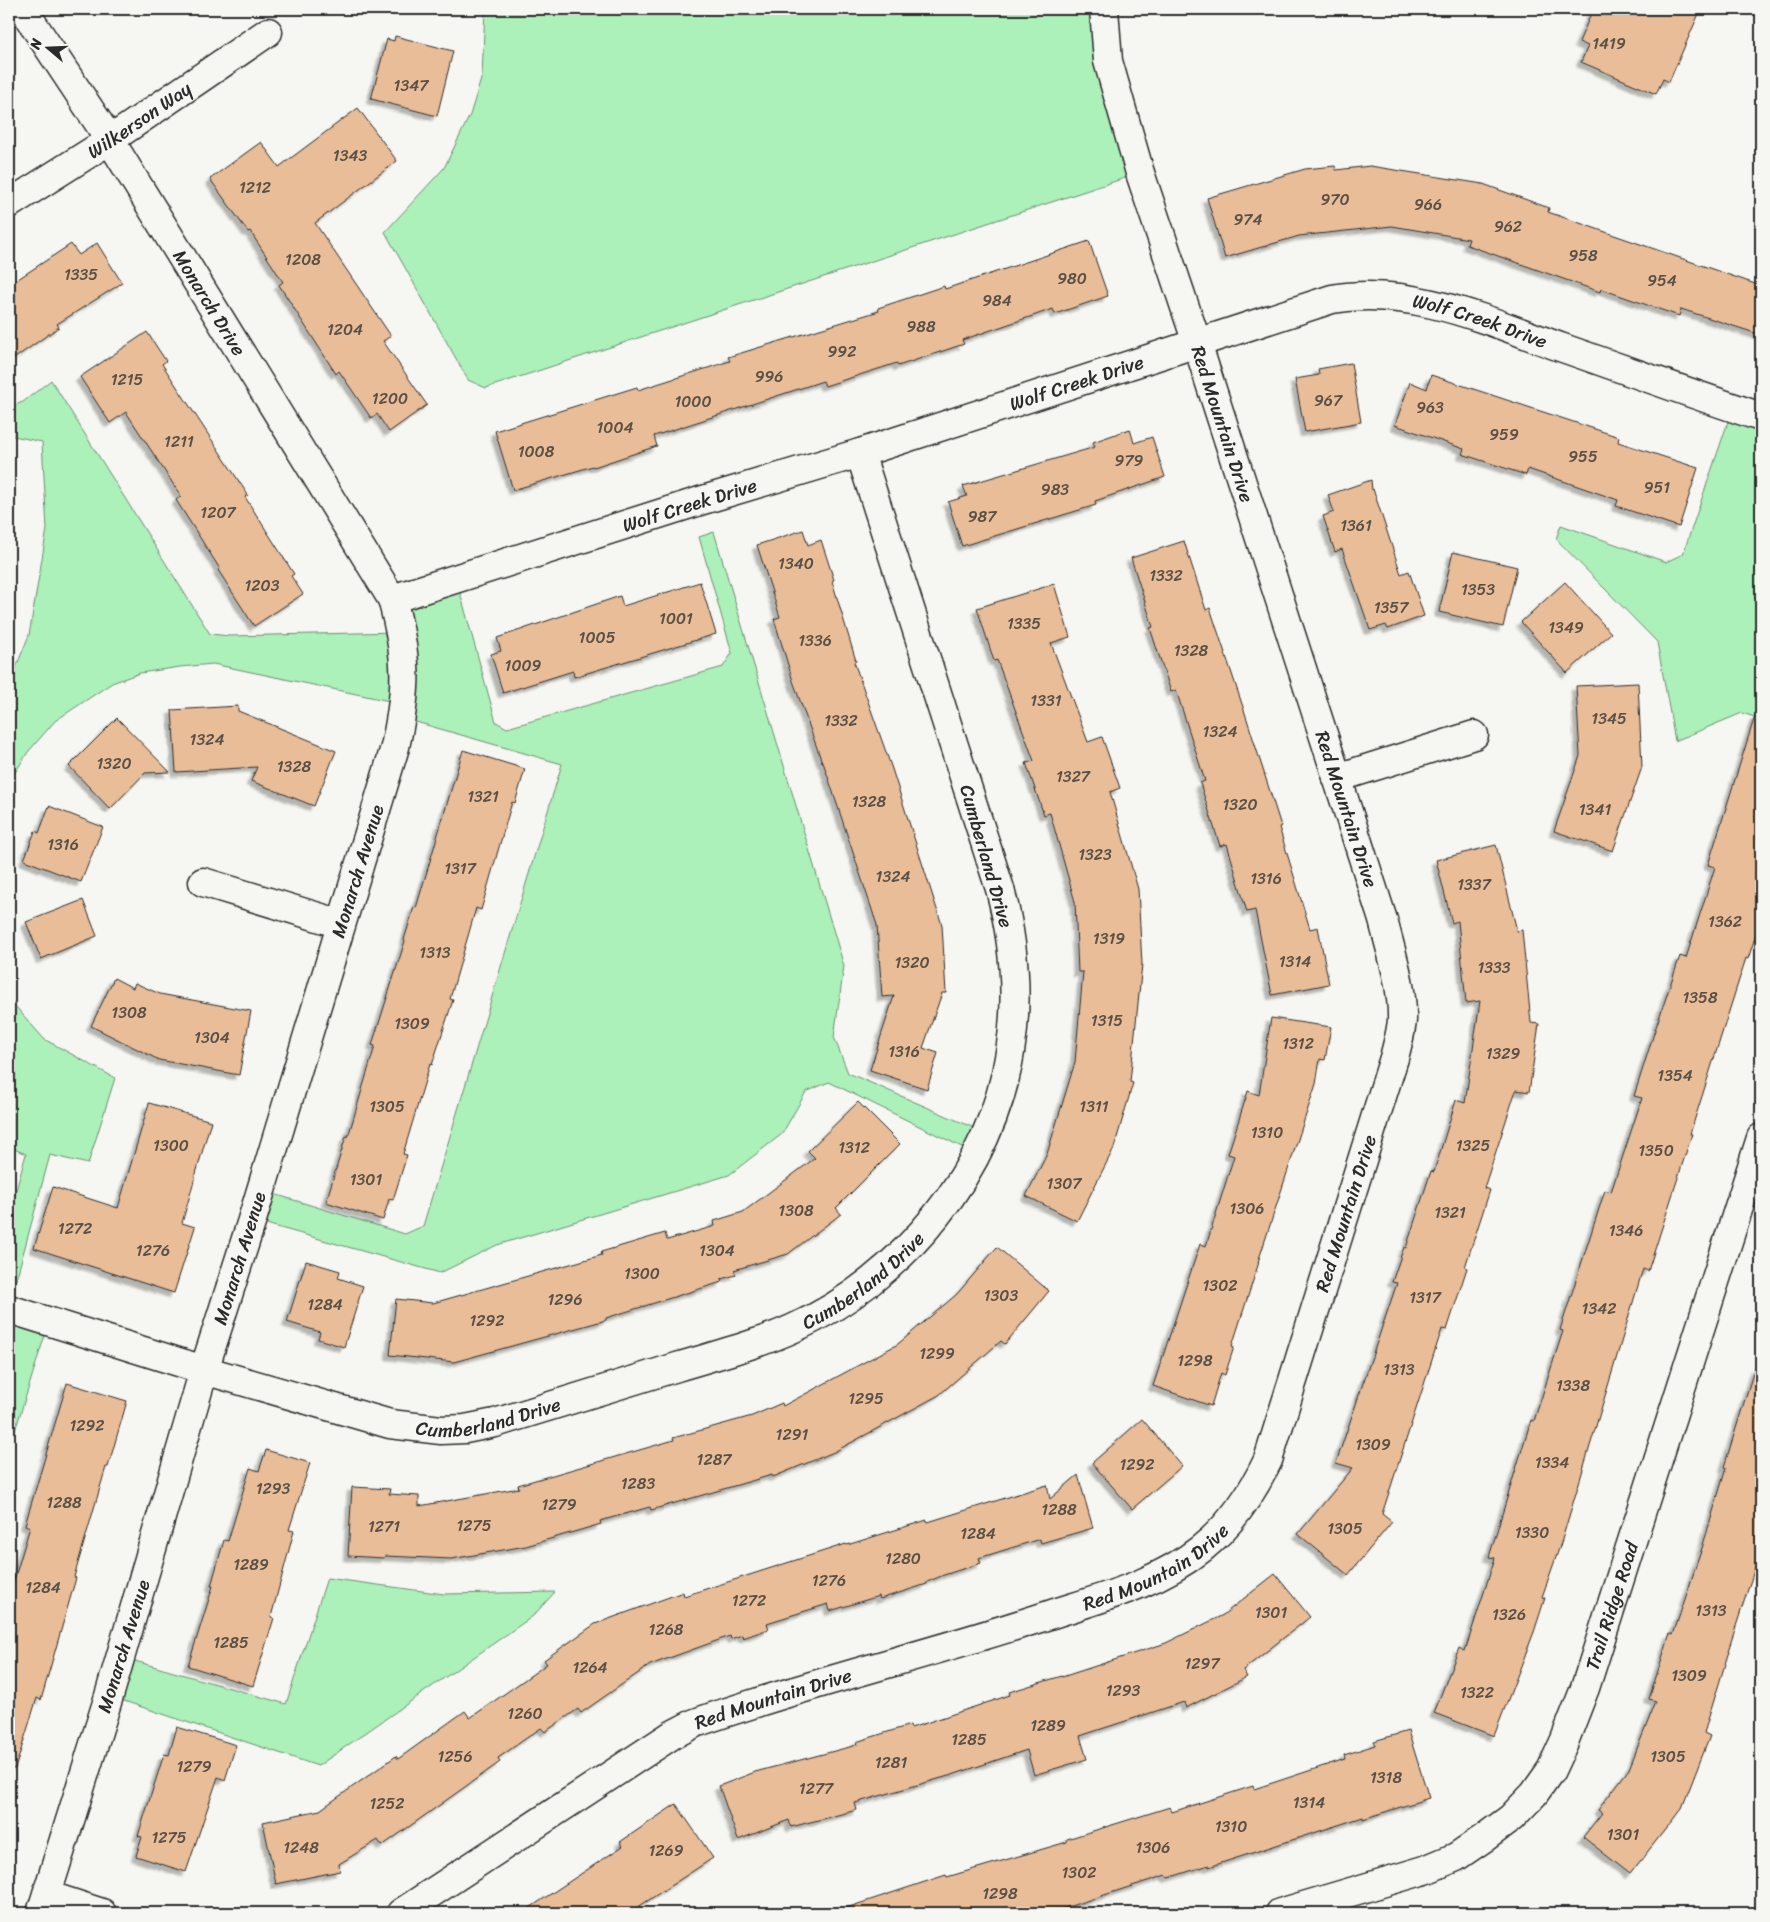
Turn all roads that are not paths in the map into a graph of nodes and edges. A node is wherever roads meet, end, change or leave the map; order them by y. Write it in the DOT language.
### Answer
graph roads {
  1 [pos="22,9"];
  2 [pos="1104,9"];
  3 [pos="268,32"];
  4 [pos="110,140"];
  5 [pos="9,204"];
  6 [pos="1197,342"];
  7 [pos="1761,417"];
  8 [pos="860,454"];
  9 [pos="392,599"];
  10 [pos="1474,735"];
  11 [pos="1337,778"];
  12 [pos="203,882"];
  13 [pos="341,924"];
  14 [pos="1761,1138"];
  15 [pos="9,1309"];
  16 [pos="204,1370"];
  17 [pos="44,1904"];
  18 [pos="102,1913"];
  19 [pos="401,1913"];
  20 [pos="1280,1913"];
  1 -- 4 [label="street, Monarch Drive"];
  2 -- 6 [label="street, Red Mountain Drive"];
  3 -- 4 [label="street, Wilkerson Way"];
  4 -- 5 [label="street, Wilkerson Way"];
  4 -- 9 [label="street, Monarch Drive"];
  6 -- 7 [label="street, Wolf Creek Drive"];
  6 -- 8 [label="street, Wolf Creek Drive"];
  6 -- 11 [label="street, Red Mountain Drive"];
  8 -- 9 [label="street, Wolf Creek Drive"];
  8 -- 16 [label="street, Cumberland Drive"];
  9 -- 13 [label="street, Monarch Avenue"];
  10 -- 11 [label="street"];
  11 -- 19 [label="street, Red Mountain Drive"];
  12 -- 13 [label="street"];
  13 -- 16 [label="street, Monarch Avenue"];
  14 -- 20 [label="street, Trail Ridge Road"];
  15 -- 16 [label="street, Cumberland Drive"];
  16 -- 17 [label="street, Monarch Avenue"];
  17 -- 18 [label="street"];
}
